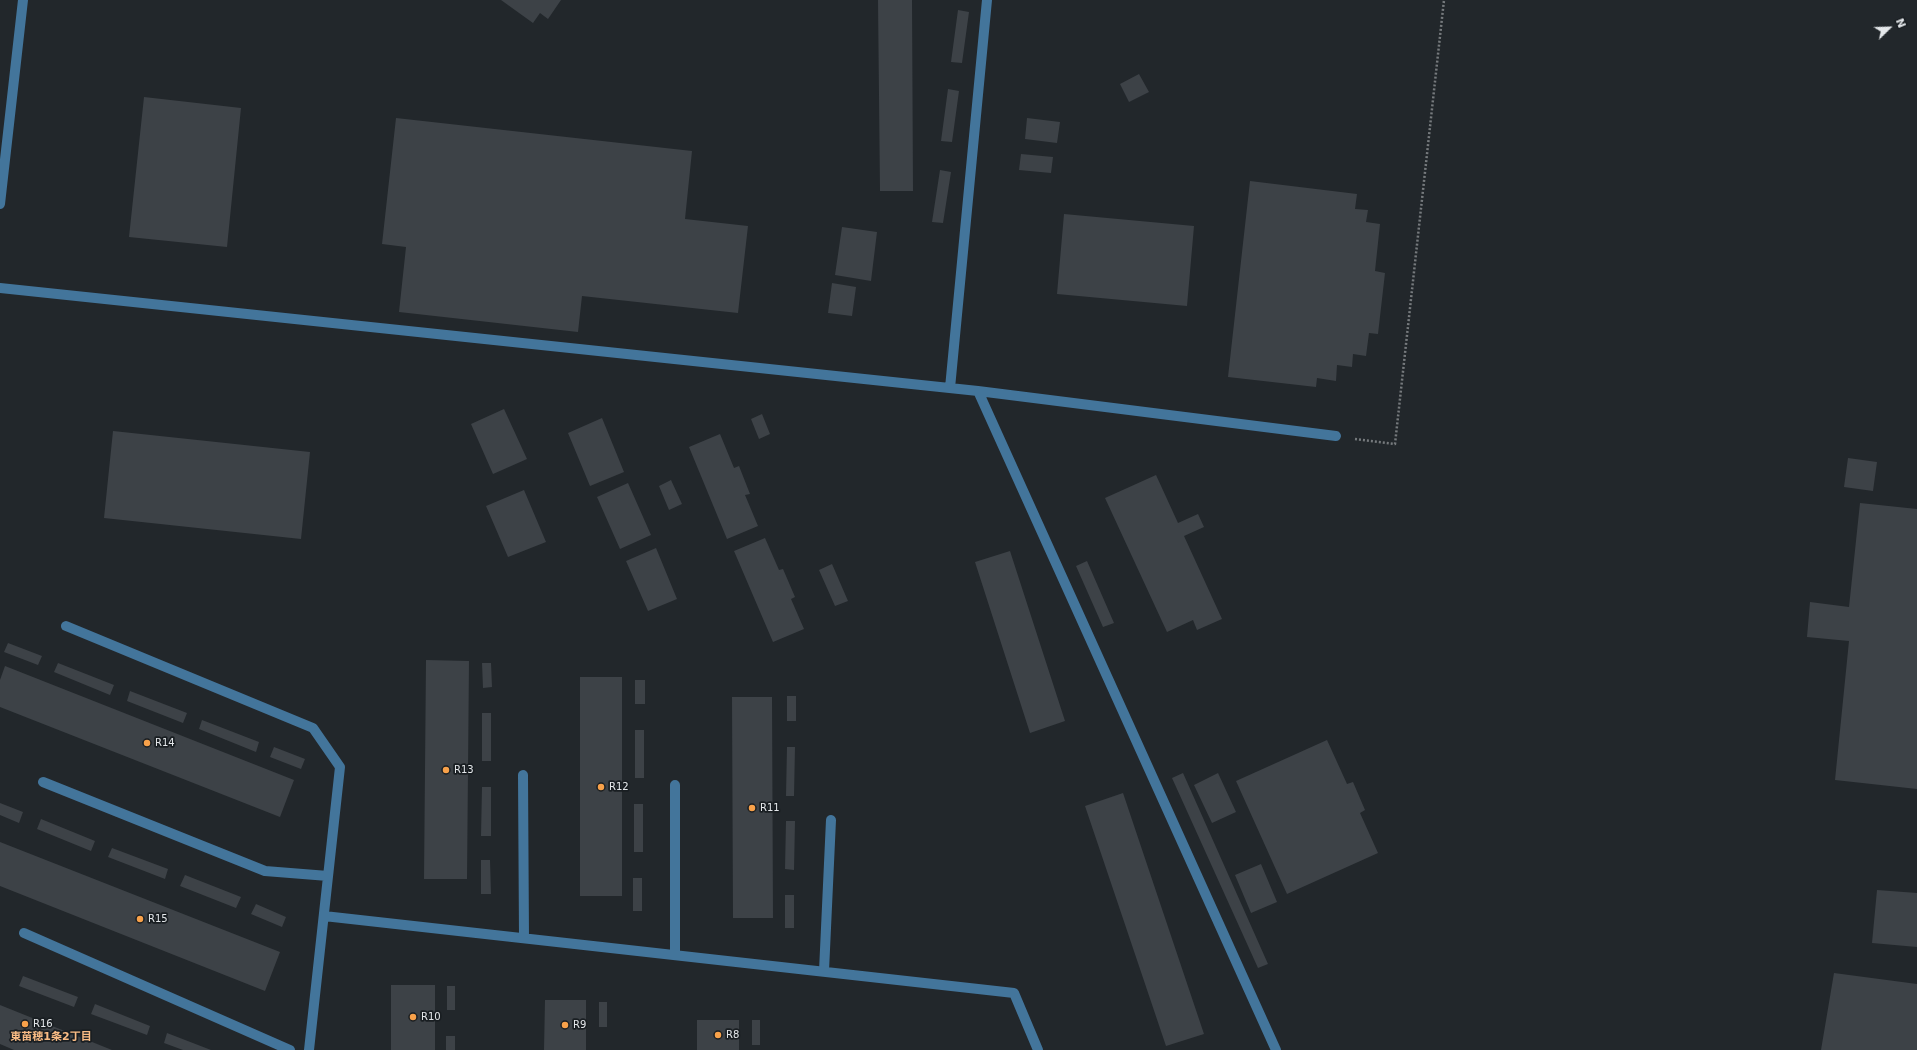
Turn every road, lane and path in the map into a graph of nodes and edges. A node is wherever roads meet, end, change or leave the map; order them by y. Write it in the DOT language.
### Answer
graph roads {
  1 [pos="23,0"];
  2 [pos="988,0"];
  3 [pos="1444,0"];
  4 [pos="0,204"];
  5 [pos="0,288"];
  6 [pos="950,388"];
  7 [pos="978,391"];
  8 [pos="1336,436"];
  9 [pos="66,626"];
  10 [pos="523,775"];
  11 [pos="43,782"];
  12 [pos="675,785"];
  13 [pos="831,820"];
  14 [pos="328,876"];
  15 [pos="324,916"];
  16 [pos="24,933"];
  17 [pos="524,938"];
  18 [pos="675,955"];
  19 [pos="824,972"];
  20 [pos="290,1050"];
  21 [pos="309,1050"];
  22 [pos="1038,1050"];
  23 [pos="1276,1050"];
  1 -- 4 [label="street"];
  2 -- 6 [label="street"];
  3 -- 8 [label="path"];
  5 -- 6 [label="street"];
  6 -- 7 [label="street"];
  7 -- 8 [label="street"];
  7 -- 23 [label="street"];
  9 -- 14 [label="street"];
  10 -- 17 [label="street"];
  11 -- 14 [label="street"];
  12 -- 18 [label="street"];
  13 -- 19 [label="street"];
  14 -- 15 [label="street"];
  15 -- 17 [label="street"];
  15 -- 21 [label="street"];
  16 -- 20 [label="street"];
  17 -- 18 [label="street"];
  18 -- 19 [label="street"];
  19 -- 22 [label="street"];
}
